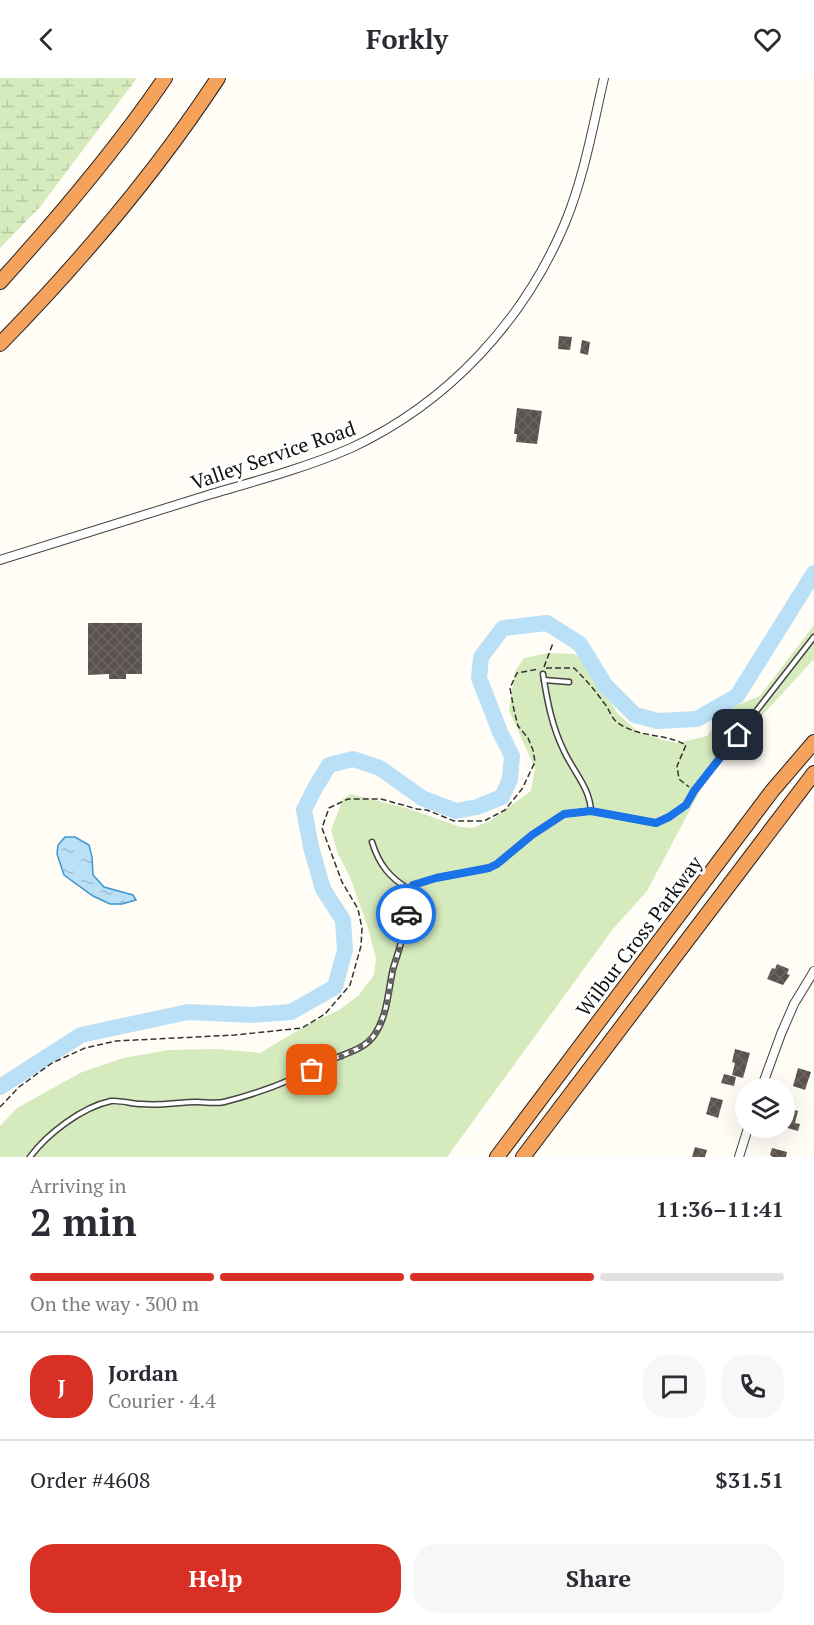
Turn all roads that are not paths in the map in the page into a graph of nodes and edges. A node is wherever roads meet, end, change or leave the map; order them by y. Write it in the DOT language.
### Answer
graph roads {
  1 [pos="165,78"];
  2 [pos="218,78"];
  3 [pos="604,78"];
  4 [pos="0,282"];
  5 [pos="0,344"];
  6 [pos="0,560"];
  7 [pos="814,637"];
  8 [pos="543,674"];
  9 [pos="543,680"];
  10 [pos="568,682"];
  11 [pos="814,742"];
  12 [pos="814,773"];
  13 [pos="591,811"];
  14 [pos="372,842"];
  15 [pos="410,890"];
  16 [pos="814,971"];
  17 [pos="765,1078"];
  18 [pos="745,1138"];
  19 [pos="30,1157"];
  20 [pos="497,1157"];
  21 [pos="523,1157"];
  22 [pos="739,1157"];
  1 -- 4 [label="highway"];
  2 -- 5 [label="highway"];
  3 -- 6 [label="street, Valley Service Road"];
  7 -- 13 [label="lane"];
  8 -- 9 [label="lane"];
  9 -- 10 [label="lane"];
  9 -- 13 [label="lane"];
  11 -- 20 [label="highway, Wilbur Cross Parkway"];
  12 -- 21 [label="highway, Wilbur Cross Parkway"];
  13 -- 15 [label="lane"];
  14 -- 15 [label="lane"];
  15 -- 19 [label="lane"];
  16 -- 17 [label="street"];
  18 -- 22 [label="street"];
}
